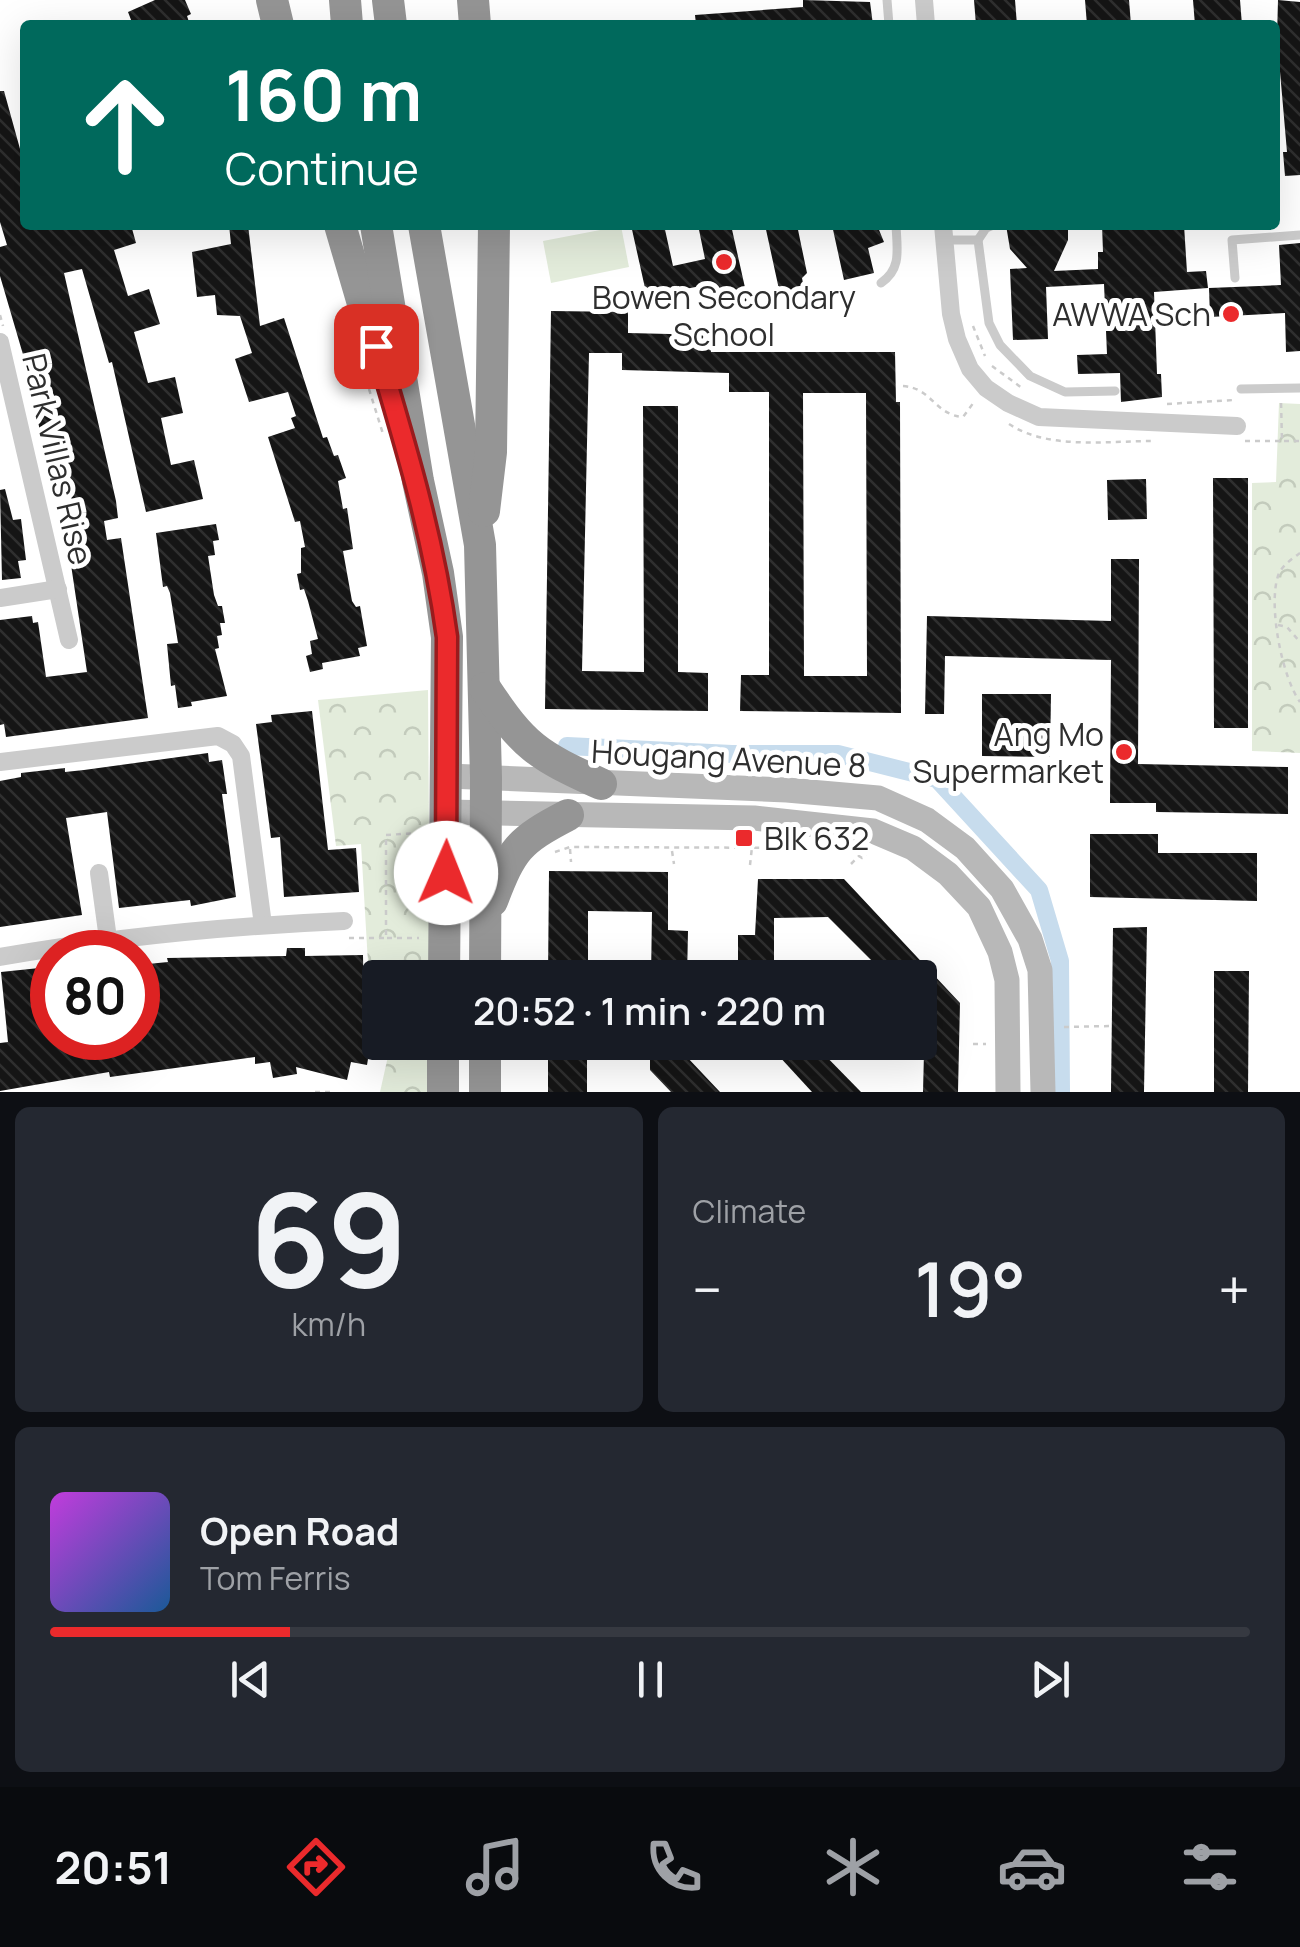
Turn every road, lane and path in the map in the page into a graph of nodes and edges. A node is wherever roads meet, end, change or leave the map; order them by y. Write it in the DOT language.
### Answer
graph roads {
  1 [pos="342,230"];
  2 [pos="377,230"];
  3 [pos="425,230"];
  4 [pos="494,230"];
  5 [pos="896,230"];
  6 [pos="985,230"];
  7 [pos="944,232"];
  8 [pos="1300,235"];
  9 [pos="978,240"];
  10 [pos="1235,278"];
  11 [pos="880,283"];
  12 [pos="971,322"];
  13 [pos="0,342"];
  14 [pos="368,384"];
  15 [pos="904,386"];
  16 [pos="1300,388"];
  17 [pos="1115,391"];
  18 [pos="1242,394"];
  19 [pos="1034,395"];
  20 [pos="975,401"];
  21 [pos="1168,404"];
  22 [pos="1237,426"];
  23 [pos="384,435"];
  24 [pos="1282,441"];
  25 [pos="1300,442"];
  26 [pos="418,480"];
  27 [pos="480,545"];
  28 [pos="1300,553"];
  29 [pos="58,589"];
  30 [pos="0,598"];
  31 [pos="1278,624"];
  32 [pos="69,640"];
  33 [pos="1300,642"];
  34 [pos="485,688"];
  35 [pos="1300,702"];
  36 [pos="0,762"];
  37 [pos="448,776"];
  38 [pos="486,778"];
  39 [pos="601,784"];
  40 [pos="486,812"];
  41 [pos="436,822"];
  42 [pos="569,831"];
  43 [pos="752,847"];
  44 [pos="672,848"];
  45 [pos="830,848"];
  46 [pos="556,852"];
  47 [pos="866,853"];
  48 [pos="571,862"];
  49 [pos="674,864"];
  50 [pos="850,864"];
  51 [pos="750,865"];
  52 [pos="99,873"];
  53 [pos="486,917"];
  54 [pos="344,921"];
  55 [pos="263,925"];
  56 [pos="107,930"];
  57 [pos="160,934"];
  58 [pos="334,938"];
  59 [pos="386,938"];
  60 [pos="425,938"];
  61 [pos="30,952"];
  62 [pos="0,957"];
  63 [pos="443,960"];
  64 [pos="486,960"];
  65 [pos="1058,1026"];
  66 [pos="1112,1026"];
  67 [pos="973,1044"];
  68 [pos="991,1044"];
  69 [pos="443,1060"];
  70 [pos="485,1060"];
  71 [pos="316,1092"];
  72 [pos="334,1092"];
  73 [pos="442,1092"];
  74 [pos="485,1092"];
  75 [pos="1008,1092"];
  76 [pos="1043,1092"];
  1 -- 26 [label="highway"];
  2 -- 26 [label="highway"];
  3 -- 27 [label="highway"];
  4 -- 27 [label="highway"];
  5 -- 11 [label="lane"];
  6 -- 9 [label="lane"];
  7 -- 9 [label="lane"];
  7 -- 22 [label="street"];
  8 -- 10 [label="lane"];
  9 -- 17 [label="lane"];
  12 -- 19 [label="path"];
  13 -- 29 [label="street, Park Villas Rise"];
  14 -- 23 [label="path"];
  15 -- 20 [label="path"];
  16 -- 18 [label="lane"];
  18 -- 21 [label="path"];
  24 -- 25 [label="path"];
  26 -- 37 [label="highway"];
  27 -- 34 [label="highway"];
  28 -- 31 [label="path"];
  29 -- 30 [label="street, Park Villas Rise"];
  29 -- 32 [label="street, Park Villas Rise"];
  31 -- 33 [label="path"];
  31 -- 35 [label="path"];
  34 -- 38 [label="highway"];
  34 -- 39 [label="highway"];
  36 -- 55 [label="street"];
  37 -- 38 [label="main road, Hougang Avenue 8"];
  37 -- 41 [label="highway"];
  38 -- 39 [label="main road, Hougang Avenue 8"];
  38 -- 40 [label="highway"];
  39 -- 76 [label="main road, Hougang Avenue 8"];
  40 -- 41 [label="main road, Hougang Avenue 8"];
  40 -- 42 [label="main road, Hougang Avenue 8"];
  40 -- 53 [label="highway"];
  41 -- 59 [label="path"];
  41 -- 63 [label="highway"];
  42 -- 44 [label="path"];
  42 -- 46 [label="path"];
  42 -- 48 [label="path"];
  42 -- 53 [label="highway"];
  42 -- 75 [label="main road, Hougang Avenue 8"];
  43 -- 44 [label="path"];
  43 -- 45 [label="path"];
  43 -- 51 [label="path"];
  44 -- 49 [label="path"];
  47 -- 50 [label="path"];
  52 -- 56 [label="street"];
  53 -- 64 [label="highway"];
  54 -- 55 [label="street"];
  55 -- 57 [label="street"];
  58 -- 59 [label="path"];
  59 -- 60 [label="path"];
  61 -- 62 [label="street"];
  65 -- 66 [label="path"];
  67 -- 68 [label="path"];
  69 -- 73 [label="highway"];
  70 -- 74 [label="highway"];
  71 -- 72 [label="path"];
}
